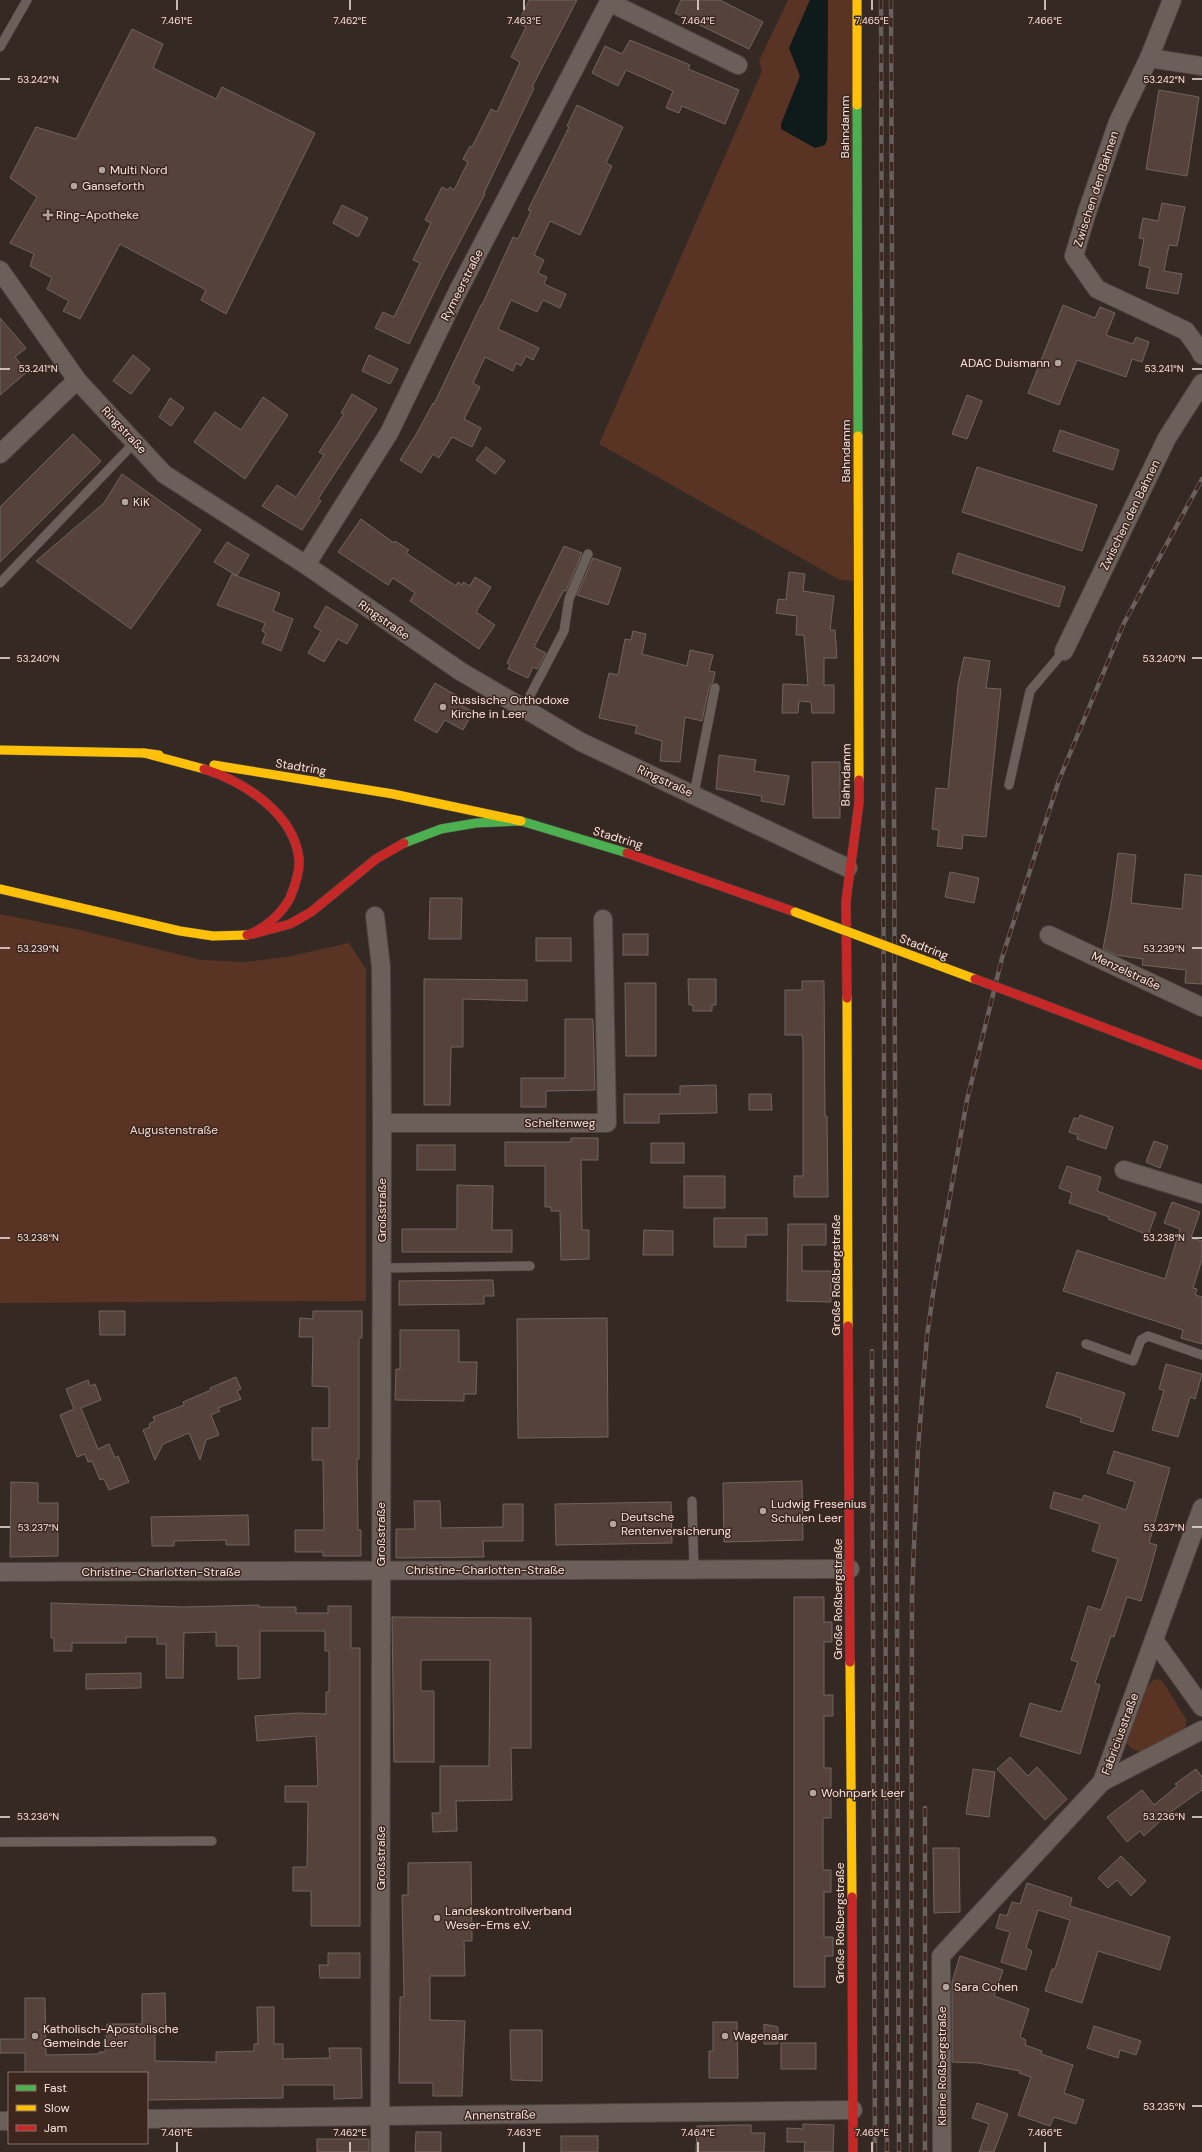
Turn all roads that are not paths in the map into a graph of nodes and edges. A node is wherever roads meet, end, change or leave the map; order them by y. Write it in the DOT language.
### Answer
graph roads {
  1 [pos="27,0"];
  2 [pos="857,0"];
  3 [pos="1172,0"];
  4 [pos="609,1"];
  5 [pos="0,46"];
  6 [pos="1149,58"];
  7 [pos="738,65"];
  8 [pos="1202,66"];
  9 [pos="0,270"];
  10 [pos="1202,355"];
  11 [pos="77,380"];
  12 [pos="1202,383"];
  13 [pos="135,442"];
  14 [pos="0,453"];
  15 [pos="588,554"];
  16 [pos="306,565"];
  17 [pos="0,583"];
  18 [pos="1064,651"];
  19 [pos="715,688"];
  20 [pos="523,709"];
  21 [pos="0,750"];
  22 [pos="144,753"];
  23 [pos="1009,785"];
  24 [pos="694,794"];
  25 [pos="521,821"];
  26 [pos="848,868"];
  27 [pos="0,889"];
  28 [pos="846,901"];
  29 [pos="375,916"];
  30 [pos="603,919"];
  31 [pos="248,935"];
  32 [pos="1049,935"];
  33 [pos="1202,1007"];
  34 [pos="1202,1065"];
  35 [pos="382,1123"];
  36 [pos="1124,1170"];
  37 [pos="1202,1194"];
  38 [pos="530,1266"];
  39 [pos="382,1268"];
  40 [pos="1086,1344"];
  41 [pos="1202,1355"];
  42 [pos="692,1501"];
  43 [pos="1202,1508"];
  44 [pos="850,1569"];
  45 [pos="694,1570"];
  46 [pos="381,1571"];
  47 [pos="0,1572"];
  48 [pos="1154,1640"];
  49 [pos="1202,1707"];
  50 [pos="1202,1730"];
  51 [pos="1102,1782"];
  52 [pos="212,1841"];
  53 [pos="0,1842"];
  54 [pos="941,1956"];
  55 [pos="853,2110"];
  56 [pos="380,2116"];
  57 [pos="148,2119"];
  58 [pos="380,2152"];
  59 [pos="853,2152"];
  60 [pos="942,2152"];
  1 -- 5 [label="lane"];
  2 -- 26 [label="main road, Bahndamm"];
  3 -- 6 [label="street, Zwischen den Bahnen"];
  4 -- 7 [label="street"];
  4 -- 16 [label="street, Rymeerstraße"];
  6 -- 8 [label="street"];
  6 -- 10 [label="street, Zwischen den Bahnen"];
  9 -- 11 [label="street, Ringstraße"];
  11 -- 13 [label="street, Ringstraße"];
  11 -- 14 [label="street"];
  12 -- 18 [label="street, Zwischen den Bahnen"];
  13 -- 16 [label="street, Ringstraße"];
  13 -- 17 [label="lane"];
  15 -- 20 [label="lane"];
  16 -- 20 [label="street, Ringstraße"];
  18 -- 23 [label="lane"];
  19 -- 24 [label="lane"];
  20 -- 24 [label="street, Ringstraße"];
  21 -- 22 [label="main road, Stadtring"];
  22 -- 25 [label="main road, Stadtring"];
  22 -- 31 [label="main road"];
  24 -- 26 [label="street, Ringstraße"];
  25 -- 31 [label="main road"];
  25 -- 34 [label="main road, Stadtring, bridge"];
  26 -- 28 [label="main road, Bahndamm"];
  27 -- 31 [label="main road"];
  28 -- 44 [label="main road, Große Roßbergstraße"];
  29 -- 35 [label="street, Großstraße"];
  30 -- 35 [label="street, Scheltenweg"];
  32 -- 33 [label="street, Menzelstraße"];
  35 -- 39 [label="street, Großstraße"];
  36 -- 37 [label="street"];
  38 -- 39 [label="lane"];
  39 -- 46 [label="street, Großstraße"];
  40 -- 41 [label="lane"];
  42 -- 45 [label="lane"];
  43 -- 48 [label="street, Fabriciusstraße"];
  44 -- 45 [label="street, Christine-Charlotten-Straße"];
  44 -- 55 [label="main road, Große Roßbergstraße"];
  45 -- 46 [label="street, Christine-Charlotten-Straße"];
  46 -- 47 [label="street, Christine-Charlotten-Straße"];
  46 -- 56 [label="street, Großstraße"];
  48 -- 49 [label="street"];
  48 -- 51 [label="street, Fabriciusstraße"];
  50 -- 51 [label="street"];
  51 -- 54 [label="street, Fabriciusstraße"];
  52 -- 53 [label="lane"];
  54 -- 60 [label="street, Kleine Roßbergstraße"];
  55 -- 56 [label="street, Annenstraße"];
  55 -- 59 [label="main road, Große Roßbergstraße"];
  56 -- 57 [label="street, Annenstraße"];
  56 -- 58 [label="street, Großstraße"];
}
